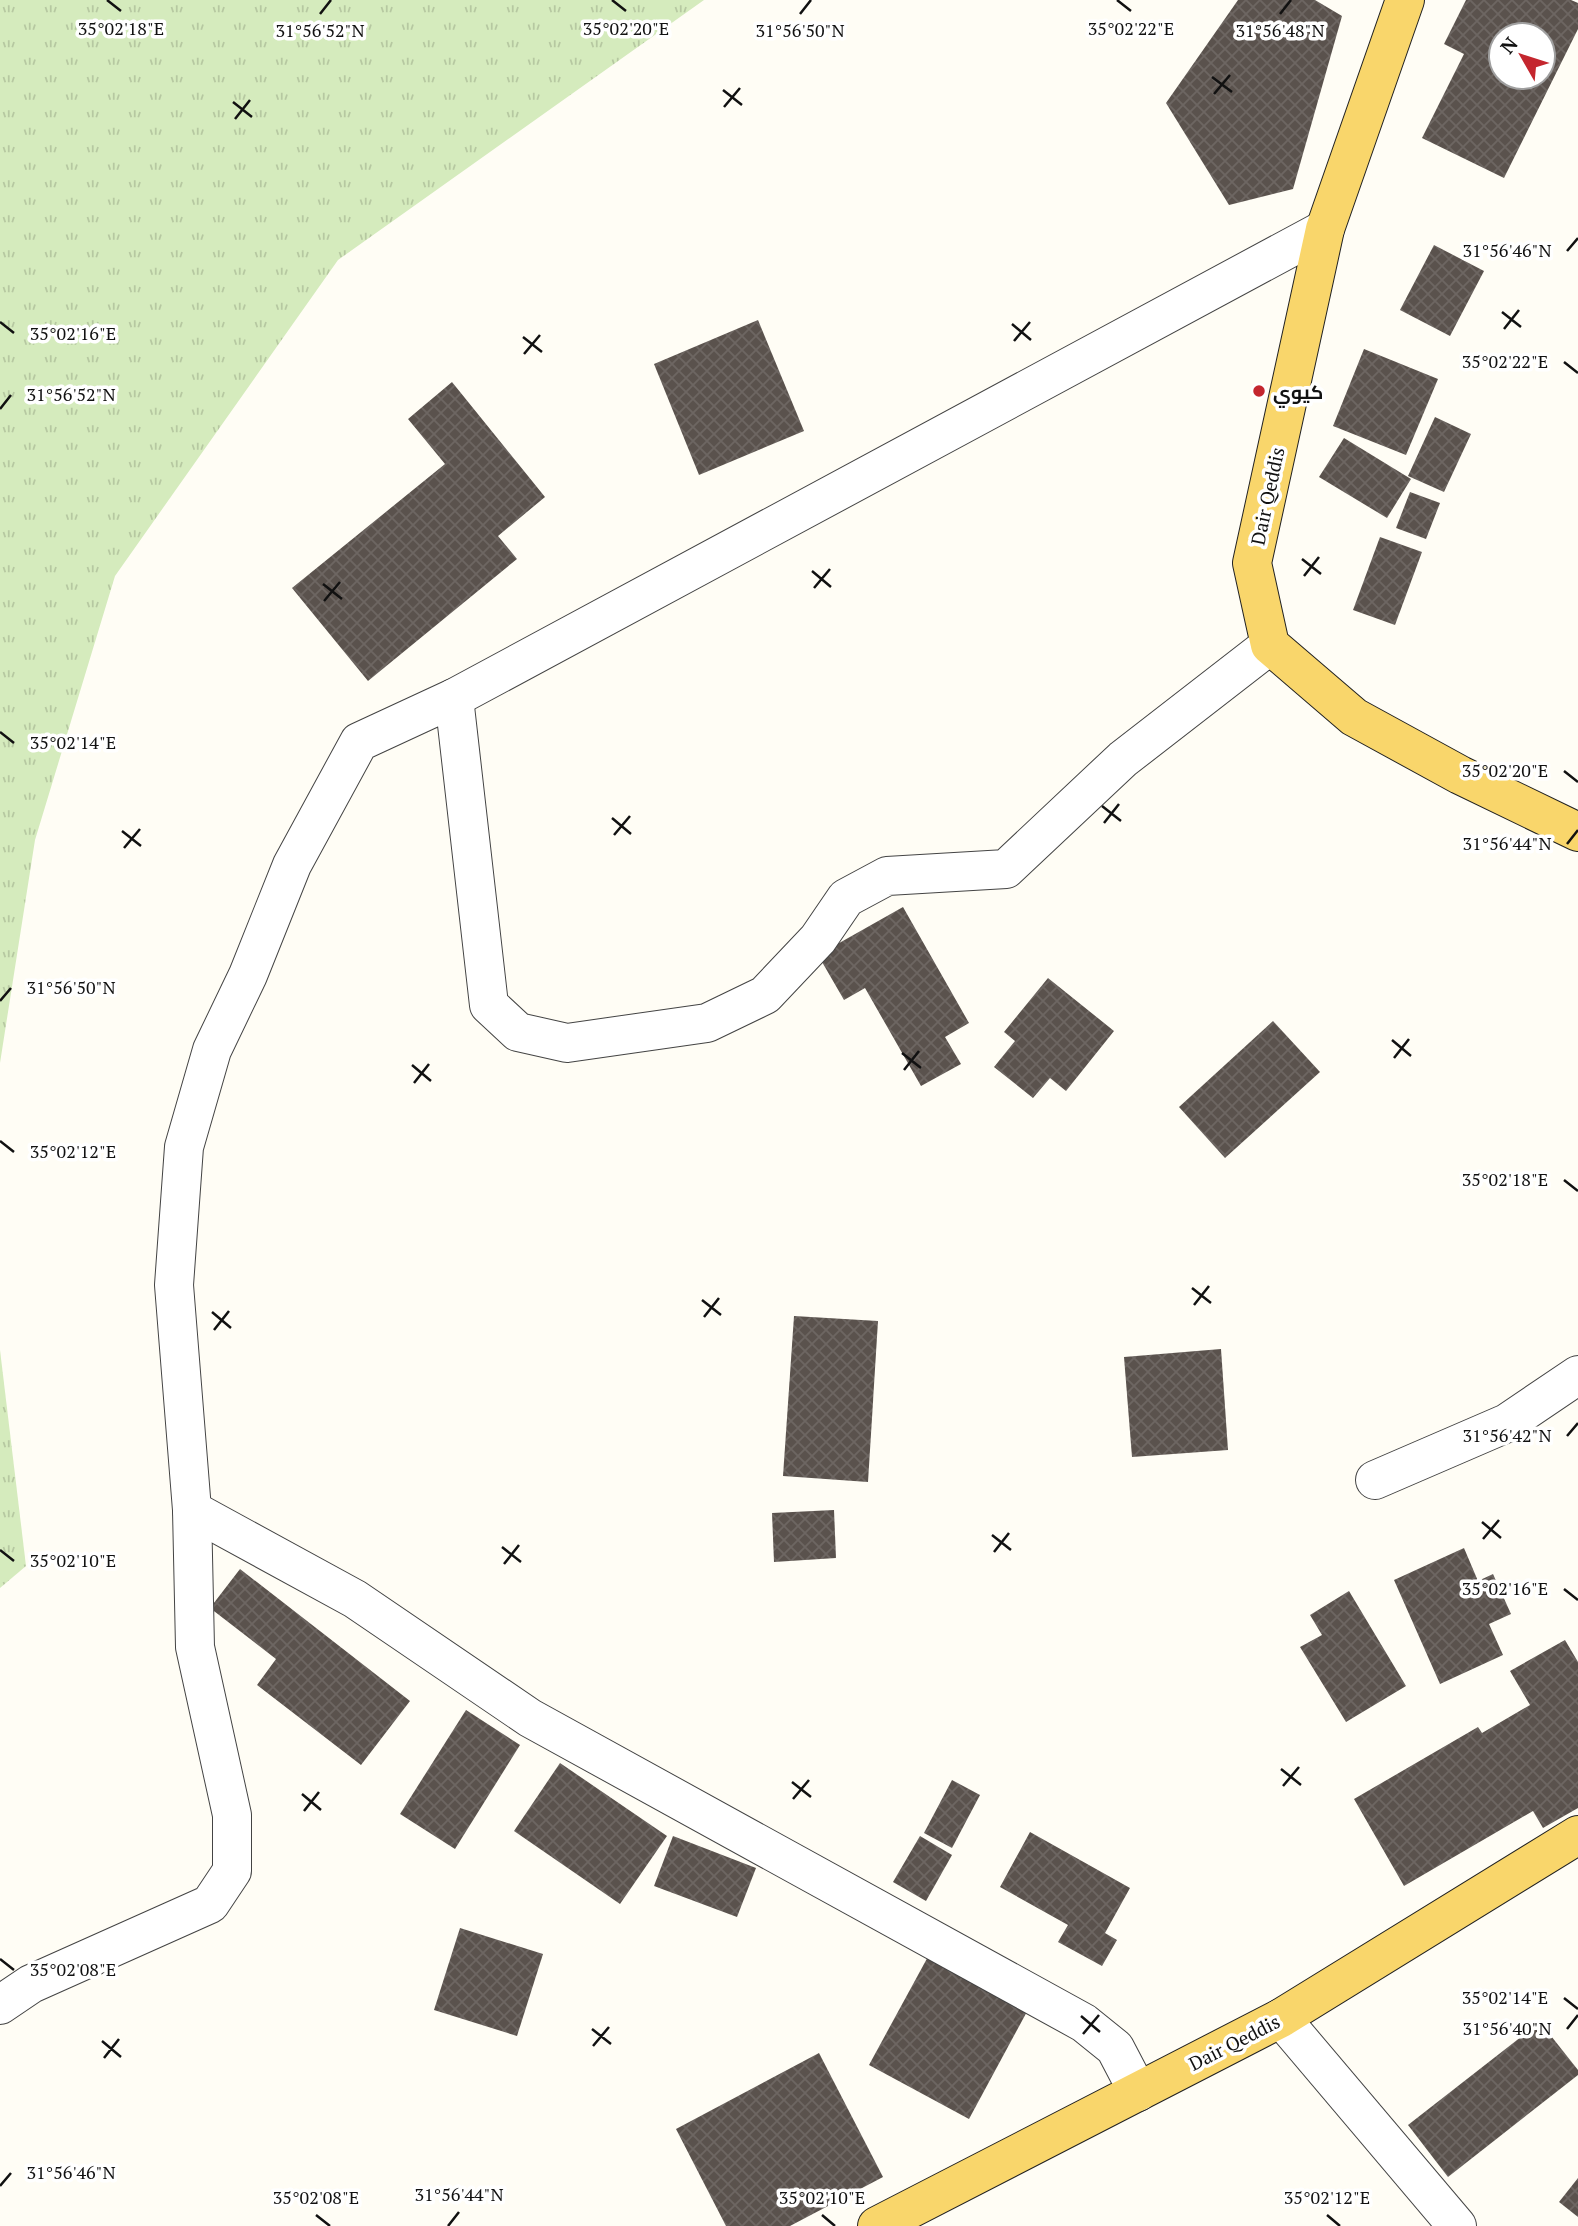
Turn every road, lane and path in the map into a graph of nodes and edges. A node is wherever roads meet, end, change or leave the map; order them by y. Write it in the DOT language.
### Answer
graph roads {
  1 [pos="1405,0"];
  2 [pos="1325,229"];
  3 [pos="1270,645"];
  4 [pos="454,698"];
  5 [pos="1578,832"];
  6 [pos="1578,1375"];
  7 [pos="1375,1480"];
  8 [pos="192,1510"];
  9 [pos="1578,1835"];
  10 [pos="0,2005"];
  11 [pos="1281,2018"];
  12 [pos="1138,2092"];
  13 [pos="877,2226"];
  14 [pos="1457,2226"];
  1 -- 2 [label="main road, Dair Qeddis"];
  2 -- 3 [label="main road, Dair Qeddis"];
  2 -- 4 [label="street"];
  3 -- 4 [label="street"];
  3 -- 5 [label="main road"];
  4 -- 8 [label="street"];
  6 -- 7 [label="street"];
  8 -- 10 [label="street"];
  8 -- 12 [label="street"];
  9 -- 11 [label="main road, Dair Qeddis"];
  11 -- 12 [label="main road, Dair Qeddis"];
  11 -- 14 [label="street"];
  12 -- 13 [label="main road, Dair Qeddis"];
}
